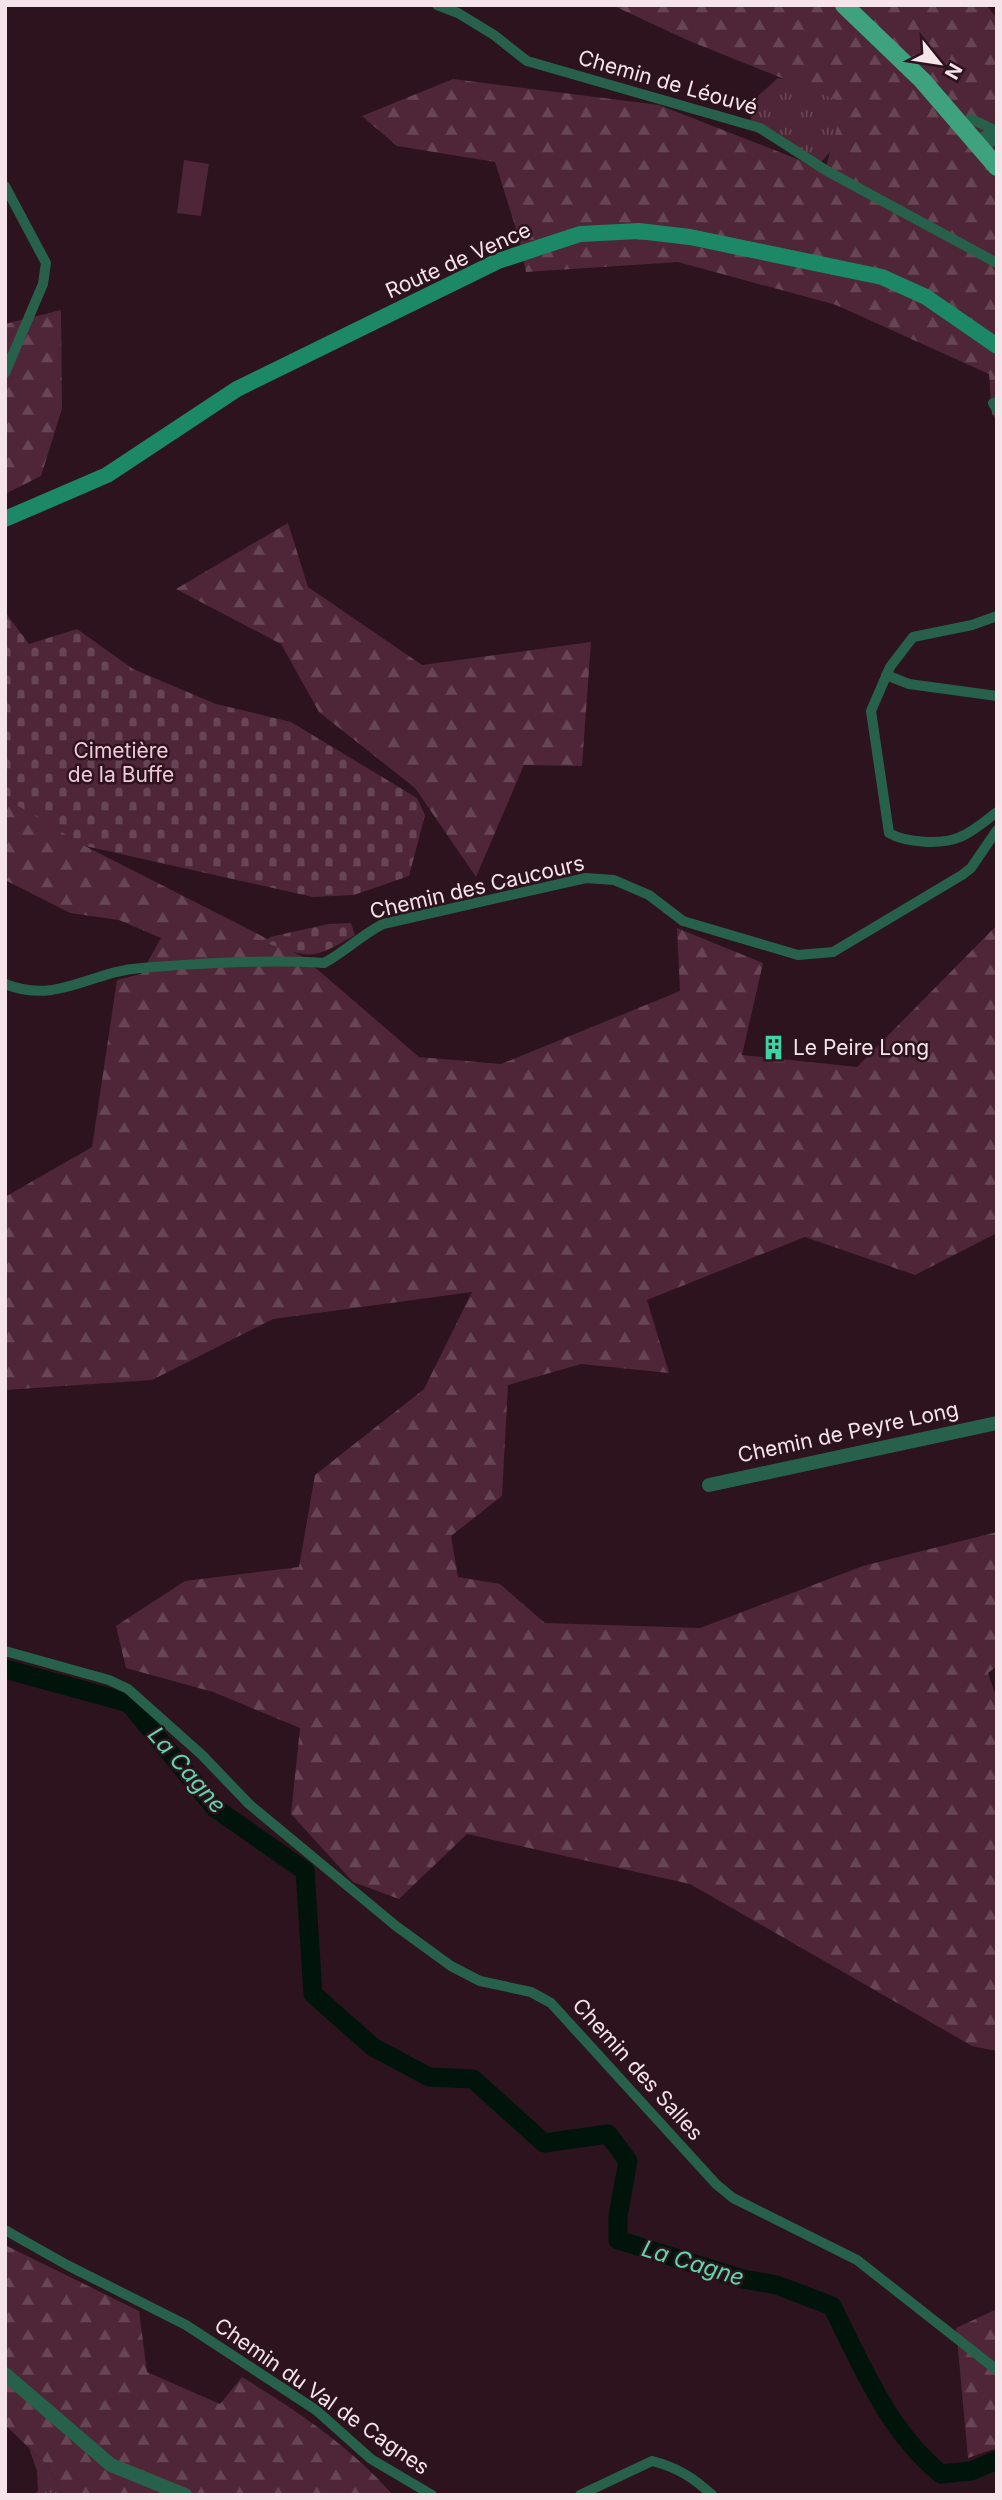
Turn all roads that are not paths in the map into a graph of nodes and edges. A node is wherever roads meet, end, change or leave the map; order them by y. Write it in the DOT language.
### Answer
graph roads {
  1 [pos="437,5"];
  2 [pos="844,5"];
  3 [pos="860,5"];
  4 [pos="953,114"];
  5 [pos="993,141"];
  6 [pos="997,167"];
  7 [pos="5,186"];
  8 [pos="997,263"];
  9 [pos="997,346"];
  10 [pos="5,373"];
  11 [pos="997,402"];
  12 [pos="997,410"];
  13 [pos="5,519"];
  14 [pos="997,617"];
  15 [pos="886,675"];
  16 [pos="997,696"];
  17 [pos="997,812"];
  18 [pos="997,830"];
  19 [pos="5,984"];
  20 [pos="997,1423"];
  21 [pos="709,1485"];
  22 [pos="5,1651"];
  23 [pos="5,2230"];
  24 [pos="997,2371"];
  25 [pos="5,2374"];
  26 [pos="184,2495"];
  27 [pos="432,2495"];
  28 [pos="580,2495"];
  29 [pos="712,2495"];
  1 -- 8 [label="street, Chemin de Léouvé"];
  2 -- 4 [label="main road"];
  3 -- 5 [label="main road"];
  4 -- 5 [label="street"];
  4 -- 6 [label="main road"];
  7 -- 10 [label="street"];
  9 -- 13 [label="main road, Route de Vence"];
  11 -- 12 [label="street"];
  14 -- 15 [label="street"];
  15 -- 16 [label="street"];
  15 -- 17 [label="street"];
  18 -- 19 [label="street, Chemin des Caucours"];
  20 -- 21 [label="street, Chemin de Peyre Long"];
  22 -- 24 [label="street, Chemin des Salles"];
  23 -- 27 [label="street, Chemin du Val de Cagnes"];
  25 -- 26 [label="street"];
  28 -- 29 [label="street"];
}
